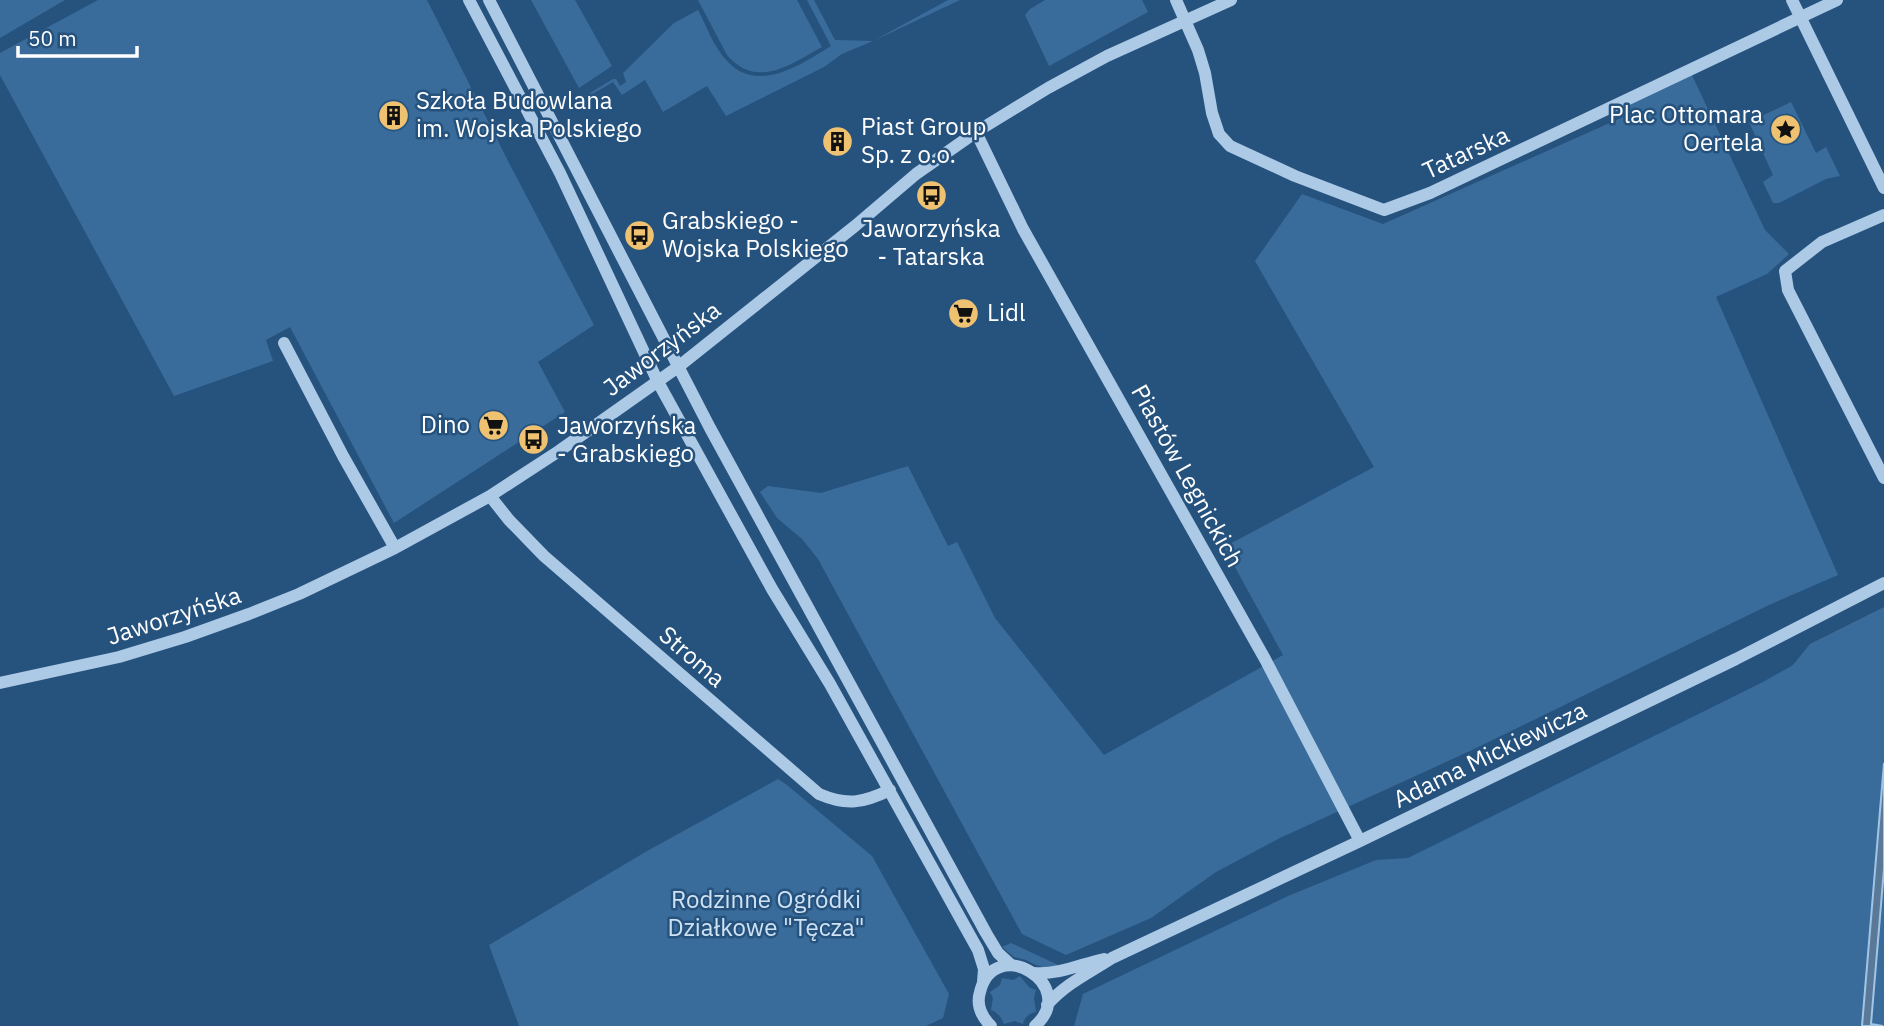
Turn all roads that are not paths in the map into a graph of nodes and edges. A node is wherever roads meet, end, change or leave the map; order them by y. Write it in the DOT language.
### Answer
graph roads {
  1 [pos="470,0"];
  2 [pos="489,0"];
  3 [pos="1175,0"];
  4 [pos="1231,0"];
  5 [pos="1792,0"];
  6 [pos="1837,0"];
  7 [pos="1800,17"];
  8 [pos="1184,20"];
  9 [pos="976,132"];
  10 [pos="1884,188"];
  11 [pos="1884,215"];
  12 [pos="284,343"];
  13 [pos="678,367"];
  14 [pos="658,382"];
  15 [pos="1884,478"];
  16 [pos="490,496"];
  17 [pos="395,548"];
  18 [pos="1884,583"];
  19 [pos="0,682"];
  20 [pos="890,790"];
  21 [pos="1360,842"];
  22 [pos="1112,958"];
  23 [pos="1011,965"];
  24 [pos="1034,973"];
  25 [pos="983,982"];
  26 [pos="1045,1015"];
  27 [pos="991,1026"];
  28 [pos="1035,1026"];
  1 -- 14 [label="street"];
  2 -- 13 [label="street"];
  3 -- 8 [label="street, Tatarska"];
  4 -- 8 [label="street, Jaworzyńska"];
  5 -- 7 [label="street"];
  6 -- 7 [label="street, Tatarska"];
  7 -- 8 [label="street, Tatarska"];
  7 -- 10 [label="street"];
  8 -- 9 [label="street, Jaworzyńska"];
  9 -- 13 [label="street, Jaworzyńska"];
  9 -- 21 [label="street, Piastów Legnickich"];
  11 -- 15 [label="street"];
  12 -- 17 [label="street"];
  13 -- 14 [label="street, Jaworzyńska"];
  13 -- 23 [label="street"];
  14 -- 16 [label="street, Jaworzyńska"];
  14 -- 20 [label="street"];
  16 -- 17 [label="street, Jaworzyńska"];
  16 -- 20 [label="street, Stroma"];
  17 -- 19 [label="street, Jaworzyńska"];
  18 -- 21 [label="street, Adama Mickiewicza"];
  20 -- 25 [label="street"];
  21 -- 22 [label="street, Adama Mickiewicza"];
  22 -- 24 [label="street, Adama Mickiewicza"];
  22 -- 26 [label="street, Adama Mickiewicza"];
  23 -- 24 [label="street"];
  23 -- 25 [label="street"];
  24 -- 26 [label="street"];
  25 -- 27 [label="street"];
  26 -- 28 [label="street, Adama Mickiewicza"];
}
